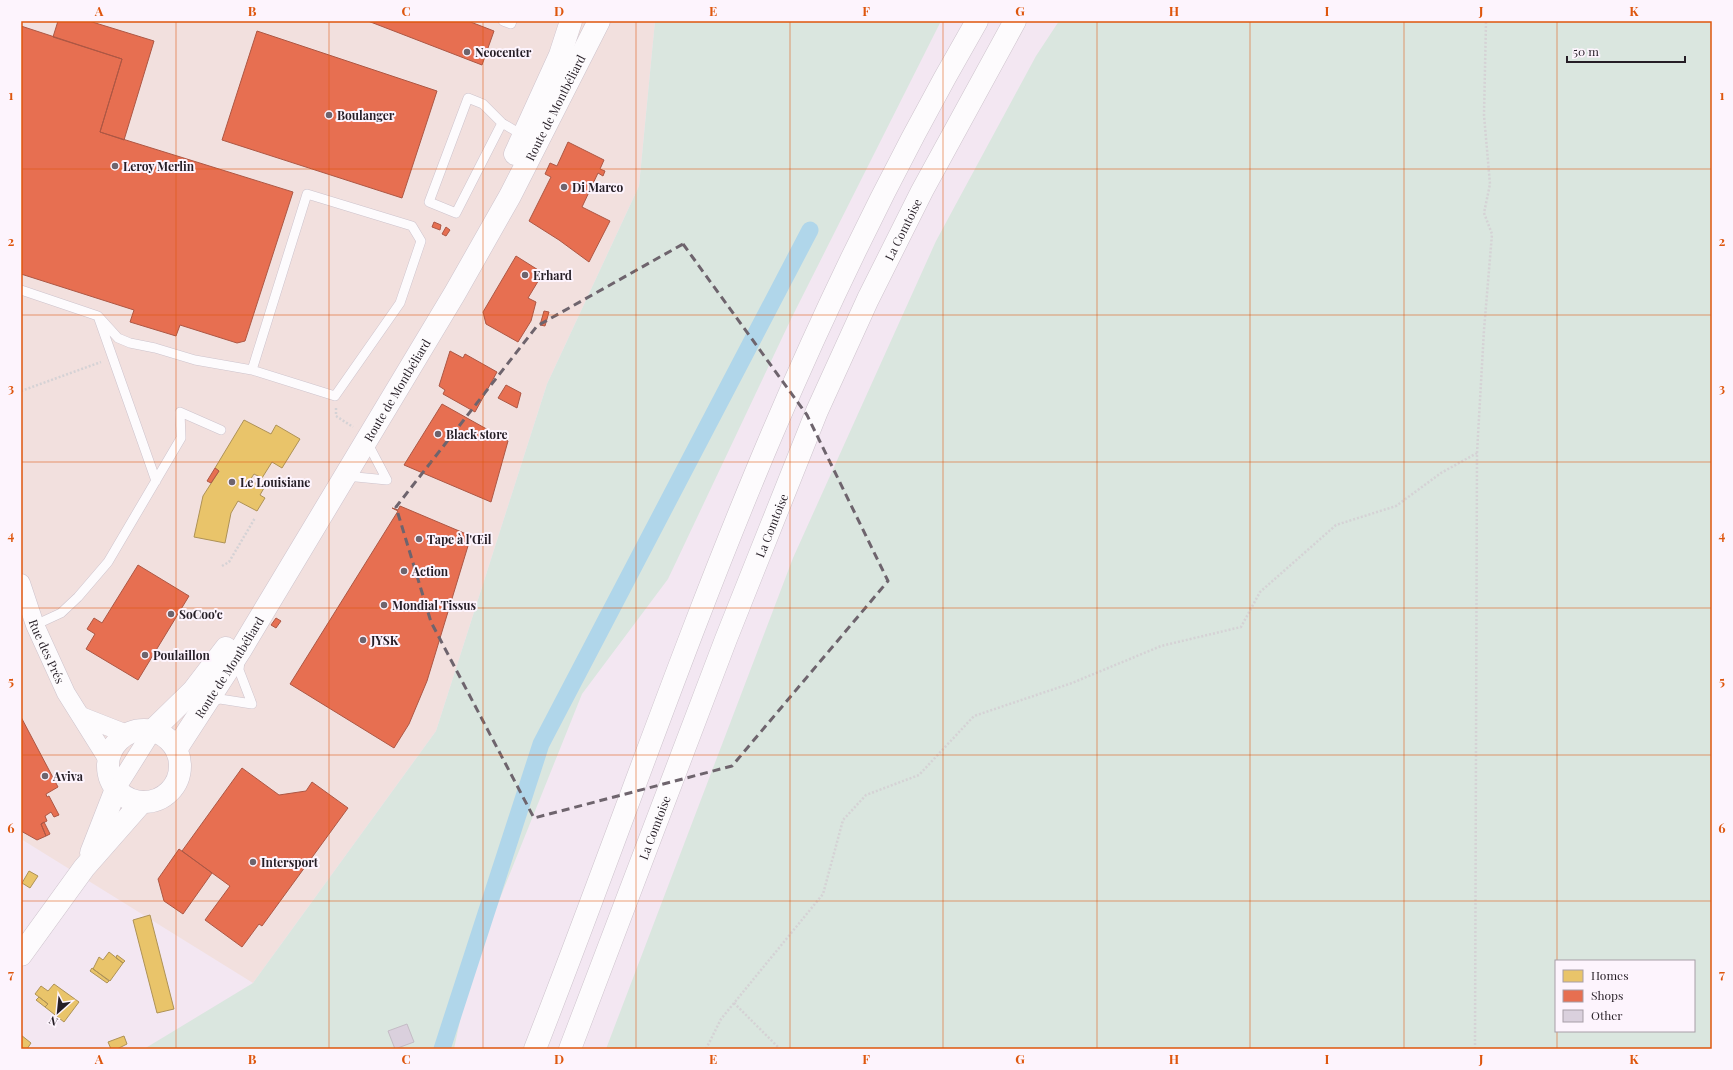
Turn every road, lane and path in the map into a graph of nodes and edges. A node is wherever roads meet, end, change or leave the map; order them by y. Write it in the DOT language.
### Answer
graph roads {
  1 [pos="503,21"];
  2 [pos="512,21"];
  3 [pos="571,21"];
  4 [pos="599,21"];
  5 [pos="977,21"];
  6 [pos="1015,21"];
  7 [pos="1486,21"];
  8 [pos="502,123"];
  9 [pos="524,136"];
  10 [pos="21,290"];
  11 [pos="98,316"];
  12 [pos="113,358"];
  13 [pos="252,370"];
  14 [pos="21,391"];
  15 [pos="335,396"];
  16 [pos="221,430"];
  17 [pos="362,436"];
  18 [pos="1477,453"];
  19 [pos="346,476"];
  20 [pos="156,481"];
  21 [pos="255,518"];
  22 [pos="222,566"];
  23 [pos="21,583"];
  24 [pos="35,625"];
  25 [pos="240,651"];
  26 [pos="205,703"];
  27 [pos="81,716"];
  28 [pos="153,730"];
  29 [pos="127,734"];
  30 [pos="176,748"];
  31 [pos="108,760"];
  32 [pos="116,789"];
  33 [pos="142,802"];
  34 [pos="84,868"];
  35 [pos="22,951"];
  36 [pos="734,1003"];
  37 [pos="535,1049"];
  38 [pos="570,1049"];
  39 [pos="706,1049"];
  40 [pos="780,1049"];
  41 [pos="1475,1049"];
  1 -- 2 [label="lane"];
  3 -- 9 [label="main road, Route de Montbéliard"];
  4 -- 17 [label="main road, Route de Montbéliard"];
  5 -- 37 [label="main road"];
  6 -- 38 [label="main road, La Comtoise"];
  7 -- 18 [label="path"];
  8 -- 8 [label="lane"];
  8 -- 9 [label="lane"];
  9 -- 17 [label="main road, Route de Montbéliard"];
  10 -- 11 [label="lane"];
  11 -- 12 [label="lane"];
  11 -- 13 [label="lane"];
  12 -- 14 [label="path"];
  12 -- 20 [label="lane"];
  13 -- 15 [label="lane"];
  13 -- 15 [label="lane"];
  15 -- 17 [label="path"];
  16 -- 20 [label="lane"];
  17 -- 19 [label="main road, Route de Montbéliard"];
  17 -- 19 [label="lane"];
  17 -- 28 [label="main road, Route de Montbéliard"];
  18 -- 36 [label="path"];
  18 -- 41 [label="path"];
  19 -- 25 [label="main road, Route de Montbéliard"];
  20 -- 24 [label="lane"];
  21 -- 22 [label="path"];
  23 -- 24 [label="street, Rue des Prés"];
  24 -- 27 [label="street, Rue des Prés"];
  25 -- 26 [label="main road, Route de Montbéliard"];
  25 -- 26 [label="lane"];
  26 -- 30 [label="main road, Route de Montbéliard"];
  27 -- 29 [label="street"];
  27 -- 31 [label="street, Rue des Prés"];
  28 -- 29 [label="main road"];
  28 -- 30 [label="main road"];
  28 -- 32 [label="street"];
  29 -- 31 [label="main road"];
  30 -- 33 [label="main road"];
  31 -- 32 [label="main road"];
  32 -- 33 [label="main road"];
  32 -- 34 [label="main road"];
  33 -- 34 [label="main road"];
  34 -- 35 [label="main road"];
  36 -- 39 [label="path"];
  36 -- 40 [label="path"];
}
